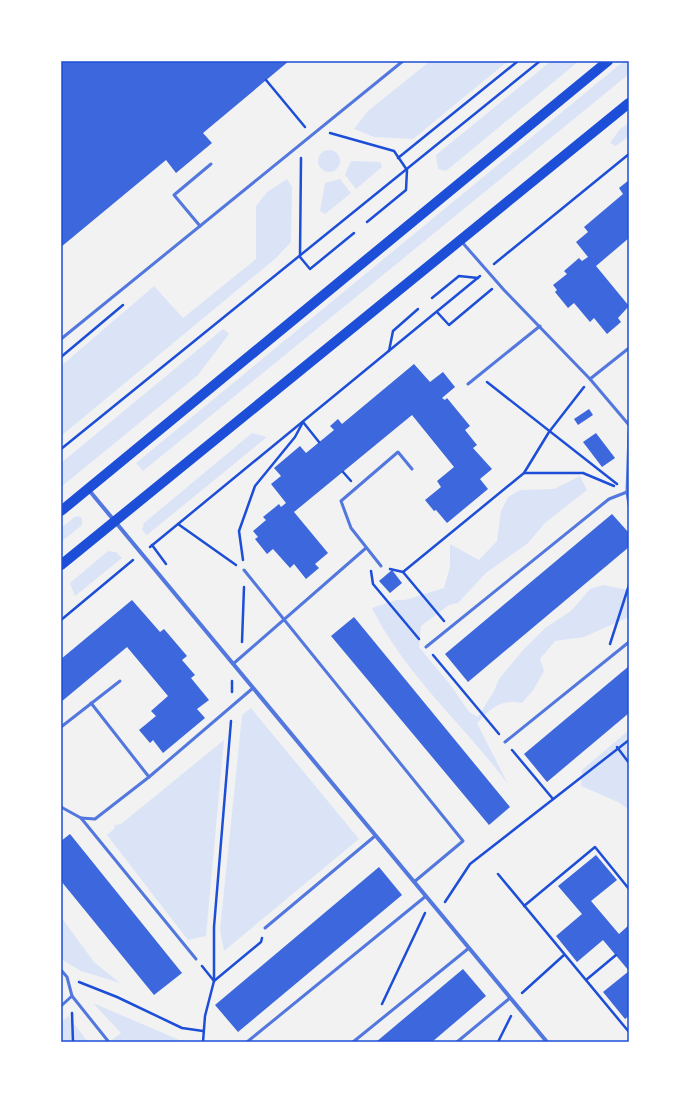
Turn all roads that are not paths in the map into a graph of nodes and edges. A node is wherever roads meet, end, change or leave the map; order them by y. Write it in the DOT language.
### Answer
graph roads {
  1 [pos="403,61"];
  2 [pos="608,61"];
  3 [pos="629,103"];
  4 [pos="211,164"];
  5 [pos="200,226"];
  6 [pos="461,241"];
  7 [pos="540,326"];
  8 [pos="61,339"];
  9 [pos="629,348"];
  10 [pos="590,379"];
  11 [pos="468,384"];
  12 [pos="629,425"];
  13 [pos="629,432"];
  14 [pos="412,469"];
  15 [pos="88,489"];
  16 [pos="627,492"];
  17 [pos="629,505"];
  18 [pos="61,511"];
  19 [pos="114,521"];
  20 [pos="366,548"];
  21 [pos="61,565"];
  22 [pos="381,566"];
  23 [pos="244,570"];
  24 [pos="284,620"];
  25 [pos="629,642"];
  26 [pos="426,647"];
  27 [pos="233,664"];
  28 [pos="120,681"];
  29 [pos="253,688"];
  30 [pos="91,703"];
  31 [pos="61,727"];
  32 [pos="505,742"];
  33 [pos="149,777"];
  34 [pos="61,807"];
  35 [pos="81,818"];
  36 [pos="375,836"];
  37 [pos="414,882"];
  38 [pos="426,896"];
  39 [pos="265,928"];
  40 [pos="469,948"];
  41 [pos="196,959"];
  42 [pos="61,970"];
  43 [pos="72,996"];
  44 [pos="510,998"];
  45 [pos="61,1006"];
  46 [pos="108,1041"];
  47 [pos="247,1042"];
  48 [pos="353,1042"];
  49 [pos="457,1042"];
  50 [pos="548,1042"];
  1 -- 5 [label="lane"];
  2 -- 15 [label="main road"];
  3 -- 6 [label="main road"];
  4 -- 5 [label="lane"];
  5 -- 8 [label="lane"];
  6 -- 7 [label="lane"];
  6 -- 19 [label="main road"];
  7 -- 10 [label="lane"];
  7 -- 11 [label="lane"];
  9 -- 10 [label="lane"];
  10 -- 12 [label="lane"];
  13 -- 16 [label="lane"];
  14 -- 20 [label="lane"];
  15 -- 18 [label="main road"];
  15 -- 19 [label="street"];
  16 -- 17 [label="lane"];
  16 -- 26 [label="lane"];
  19 -- 21 [label="main road"];
  19 -- 27 [label="street"];
  20 -- 22 [label="lane"];
  20 -- 24 [label="lane"];
  23 -- 24 [label="lane"];
  24 -- 27 [label="lane"];
  24 -- 37 [label="lane"];
  25 -- 32 [label="lane"];
  27 -- 29 [label="street"];
  28 -- 30 [label="lane"];
  29 -- 33 [label="lane"];
  29 -- 36 [label="street"];
  30 -- 31 [label="lane"];
  30 -- 33 [label="lane"];
  33 -- 35 [label="lane"];
  34 -- 35 [label="lane"];
  35 -- 41 [label="lane"];
  36 -- 37 [label="street"];
  36 -- 39 [label="lane"];
  37 -- 38 [label="street"];
  38 -- 40 [label="street"];
  38 -- 47 [label="lane"];
  40 -- 44 [label="street"];
  40 -- 48 [label="lane"];
  42 -- 43 [label="lane"];
  43 -- 45 [label="lane"];
  43 -- 46 [label="lane"];
  44 -- 49 [label="lane"];
  44 -- 50 [label="street"];
}
